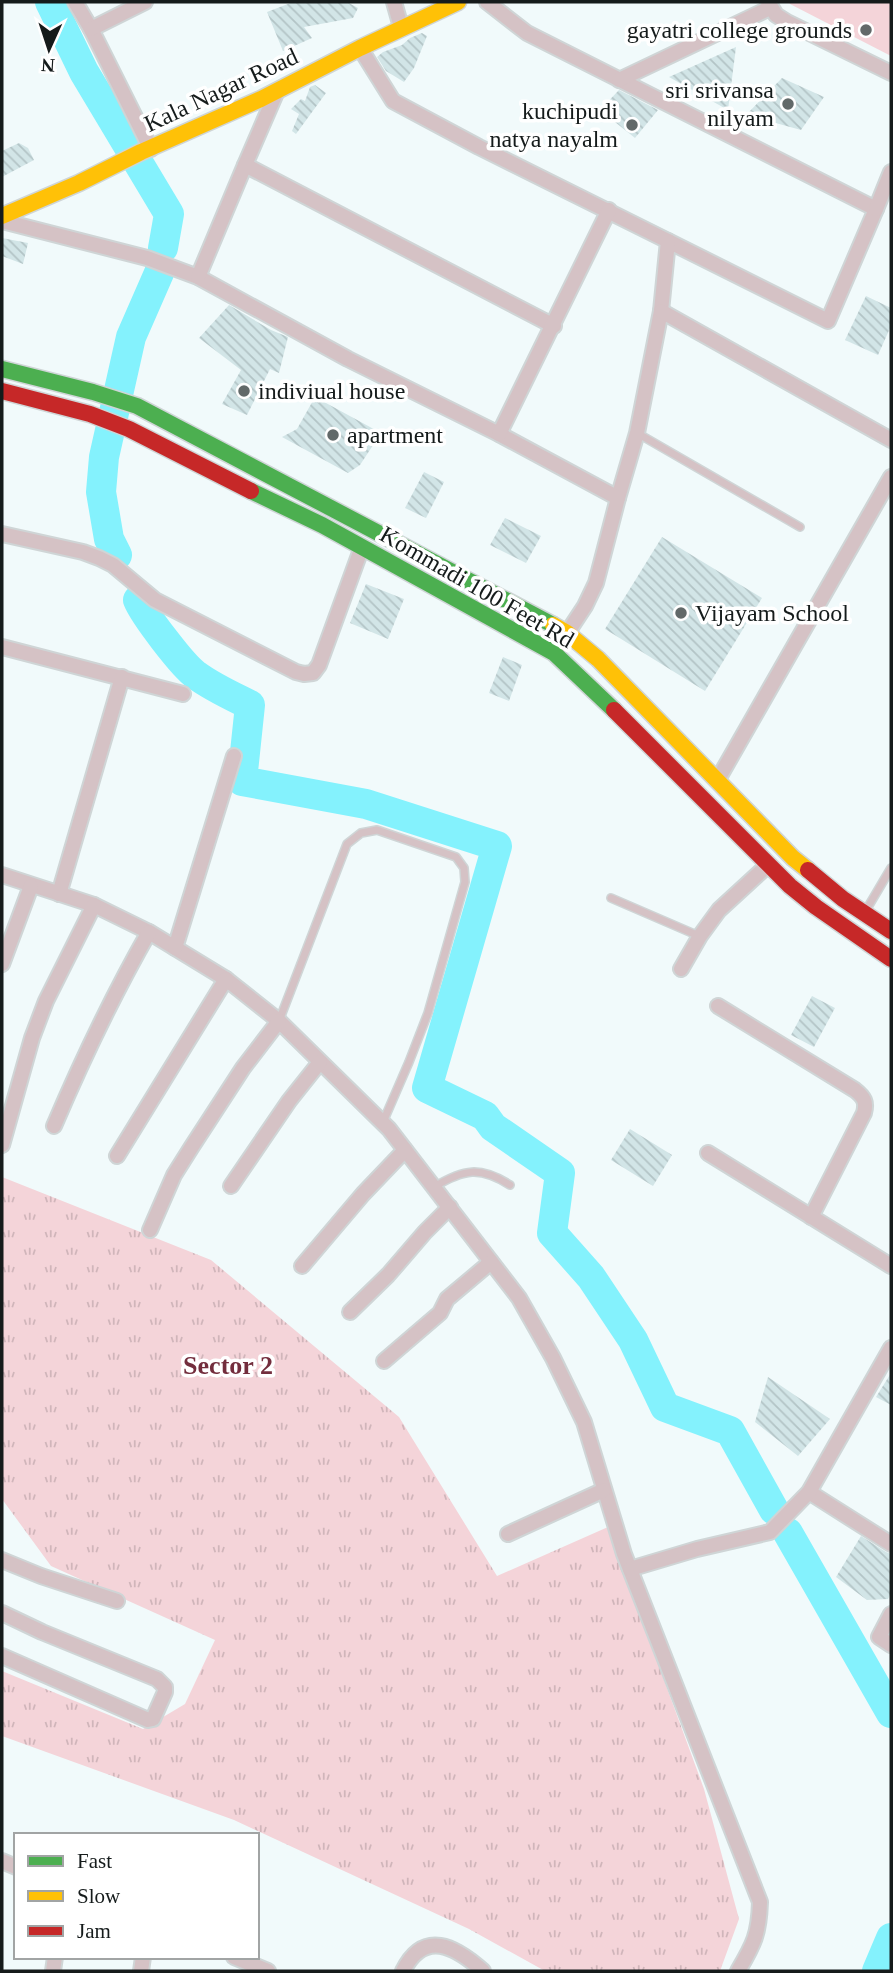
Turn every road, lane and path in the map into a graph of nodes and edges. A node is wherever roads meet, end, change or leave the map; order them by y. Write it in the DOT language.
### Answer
graph roads {
  1 [pos="75,2"];
  2 [pos="145,2"];
  3 [pos="394,2"];
  4 [pos="458,2"];
  5 [pos="487,2"];
  6 [pos="769,5"];
  7 [pos="401,27"];
  8 [pos="91,29"];
  9 [pos="360,48"];
  10 [pos="891,73"];
  11 [pos="619,80"];
  12 [pos="277,91"];
  13 [pos="146,150"];
  14 [pos="245,165"];
  15 [pos="890,180"];
  16 [pos="876,208"];
  17 [pos="609,210"];
  18 [pos="2,216"];
  19 [pos="2,221"];
  20 [pos="668,241"];
  21 [pos="198,277"];
  22 [pos="661,311"];
  23 [pos="554,326"];
  24 [pos="2,369"];
  25 [pos="2,391"];
  26 [pos="637,433"];
  27 [pos="499,434"];
  28 [pos="891,440"];
  29 [pos="891,477"];
  30 [pos="618,498"];
  31 [pos="800,527"];
  32 [pos="2,534"];
  33 [pos="362,547"];
  34 [pos="567,633"];
  35 [pos="2,647"];
  36 [pos="554,653"];
  37 [pos="122,677"];
  38 [pos="183,694"];
  39 [pos="234,756"];
  40 [pos="717,781"];
  41 [pos="768,865"];
  42 [pos="891,868"];
  43 [pos="2,875"];
  44 [pos="31,886"];
  45 [pos="59,894"];
  46 [pos="611,898"];
  47 [pos="94,905"];
  48 [pos="864,913"];
  49 [pos="891,931"];
  50 [pos="149,932"];
  51 [pos="700,936"];
  52 [pos="175,948"];
  53 [pos="891,959"];
  54 [pos="2,964"];
  55 [pos="681,969"];
  56 [pos="226,979"];
  57 [pos="718,1006"];
  58 [pos="279,1021"];
  59 [pos="320,1062"];
  60 [pos="383,1122"];
  61 [pos="54,1126"];
  62 [pos="2,1145"];
  63 [pos="405,1150"];
  64 [pos="708,1153"];
  65 [pos="117,1156"];
  66 [pos="510,1185"];
  67 [pos="231,1186"];
  68 [pos="435,1187"];
  69 [pos="450,1208"];
  70 [pos="811,1217"];
  71 [pos="150,1230"];
  72 [pos="491,1262"];
  73 [pos="302,1266"];
  74 [pos="891,1266"];
  75 [pos="350,1312"];
  76 [pos="891,1348"];
  77 [pos="384,1361"];
  78 [pos="604,1490"];
  79 [pos="809,1492"];
  80 [pos="508,1534"];
  81 [pos="891,1544"];
  82 [pos="2,1559"];
  83 [pos="630,1569"];
  84 [pos="117,1601"];
  85 [pos="2,1613"];
  86 [pos="891,1614"];
  87 [pos="891,1645"];
  88 [pos="2,1656"];
  89 [pos="238,1959"];
  90 [pos="265,1971"];
  91 [pos="403,1971"];
  92 [pos="483,1971"];
  93 [pos="738,1971"];
  1 -- 8 [label="street"];
  2 -- 8 [label="street"];
  3 -- 7 [label="street"];
  4 -- 7 [label="main road, Kala Nagar Road"];
  5 -- 11 [label="street"];
  6 -- 10 [label="street"];
  6 -- 11 [label="street"];
  7 -- 9 [label="main road, Kala Nagar Road"];
  8 -- 13 [label="street"];
  9 -- 12 [label="main road, Kala Nagar Road"];
  9 -- 17 [label="street"];
  11 -- 16 [label="street"];
  12 -- 13 [label="main road, Kala Nagar Road"];
  12 -- 14 [label="street"];
  13 -- 18 [label="main road, Kala Nagar Road"];
  14 -- 21 [label="street"];
  14 -- 23 [label="street"];
  15 -- 16 [label="street"];
  16 -- 20 [label="street"];
  17 -- 20 [label="street"];
  17 -- 23 [label="street"];
  19 -- 21 [label="street"];
  20 -- 22 [label="street"];
  21 -- 27 [label="street"];
  22 -- 26 [label="street"];
  22 -- 28 [label="street"];
  23 -- 27 [label="street"];
  24 -- 34 [label="main road, Kommadi 100 Feet Rd"];
  25 -- 33 [label="main road, Kommadi 100 Feet Rd"];
  26 -- 30 [label="street"];
  26 -- 31 [label="lane"];
  27 -- 30 [label="street"];
  29 -- 40 [label="street"];
  30 -- 34 [label="street"];
  32 -- 33 [label="street"];
  33 -- 36 [label="main road, Kommadi 100 Feet Rd"];
  34 -- 36 [label="street"];
  34 -- 40 [label="main road, Kommadi 100 Feet Rd"];
  35 -- 37 [label="street"];
  36 -- 41 [label="main road, Kommadi 100 Feet Rd"];
  37 -- 38 [label="street"];
  37 -- 45 [label="street"];
  39 -- 52 [label="street"];
  40 -- 48 [label="main road, Kommadi 100 Feet Rd"];
  41 -- 51 [label="street"];
  41 -- 53 [label="main road, Kommadi 100 Feet Rd"];
  42 -- 48 [label="lane"];
  43 -- 44 [label="street"];
  44 -- 45 [label="street"];
  44 -- 54 [label="street"];
  45 -- 47 [label="street"];
  46 -- 51 [label="lane"];
  47 -- 50 [label="street"];
  47 -- 62 [label="street"];
  48 -- 49 [label="main road, Kommadi 100 Feet Rd"];
  50 -- 52 [label="street"];
  50 -- 61 [label="street"];
  51 -- 55 [label="street"];
  52 -- 56 [label="street"];
  56 -- 58 [label="street"];
  56 -- 65 [label="street"];
  57 -- 70 [label="street"];
  58 -- 59 [label="street"];
  58 -- 60 [label="lane"];
  58 -- 71 [label="street"];
  59 -- 60 [label="street"];
  59 -- 67 [label="street"];
  60 -- 63 [label="street"];
  63 -- 68 [label="street"];
  63 -- 73 [label="street"];
  64 -- 70 [label="street"];
  66 -- 68 [label="lane"];
  68 -- 69 [label="street"];
  69 -- 72 [label="street"];
  69 -- 75 [label="street"];
  70 -- 74 [label="street"];
  72 -- 77 [label="street"];
  72 -- 78 [label="street"];
  76 -- 79 [label="street"];
  78 -- 80 [label="street"];
  78 -- 83 [label="street"];
  79 -- 81 [label="street"];
  79 -- 83 [label="street"];
  82 -- 84 [label="street"];
  83 -- 93 [label="street"];
  85 -- 88 [label="street"];
  86 -- 87 [label="street"];
  89 -- 90 [label="street"];
  91 -- 92 [label="street"];
}
